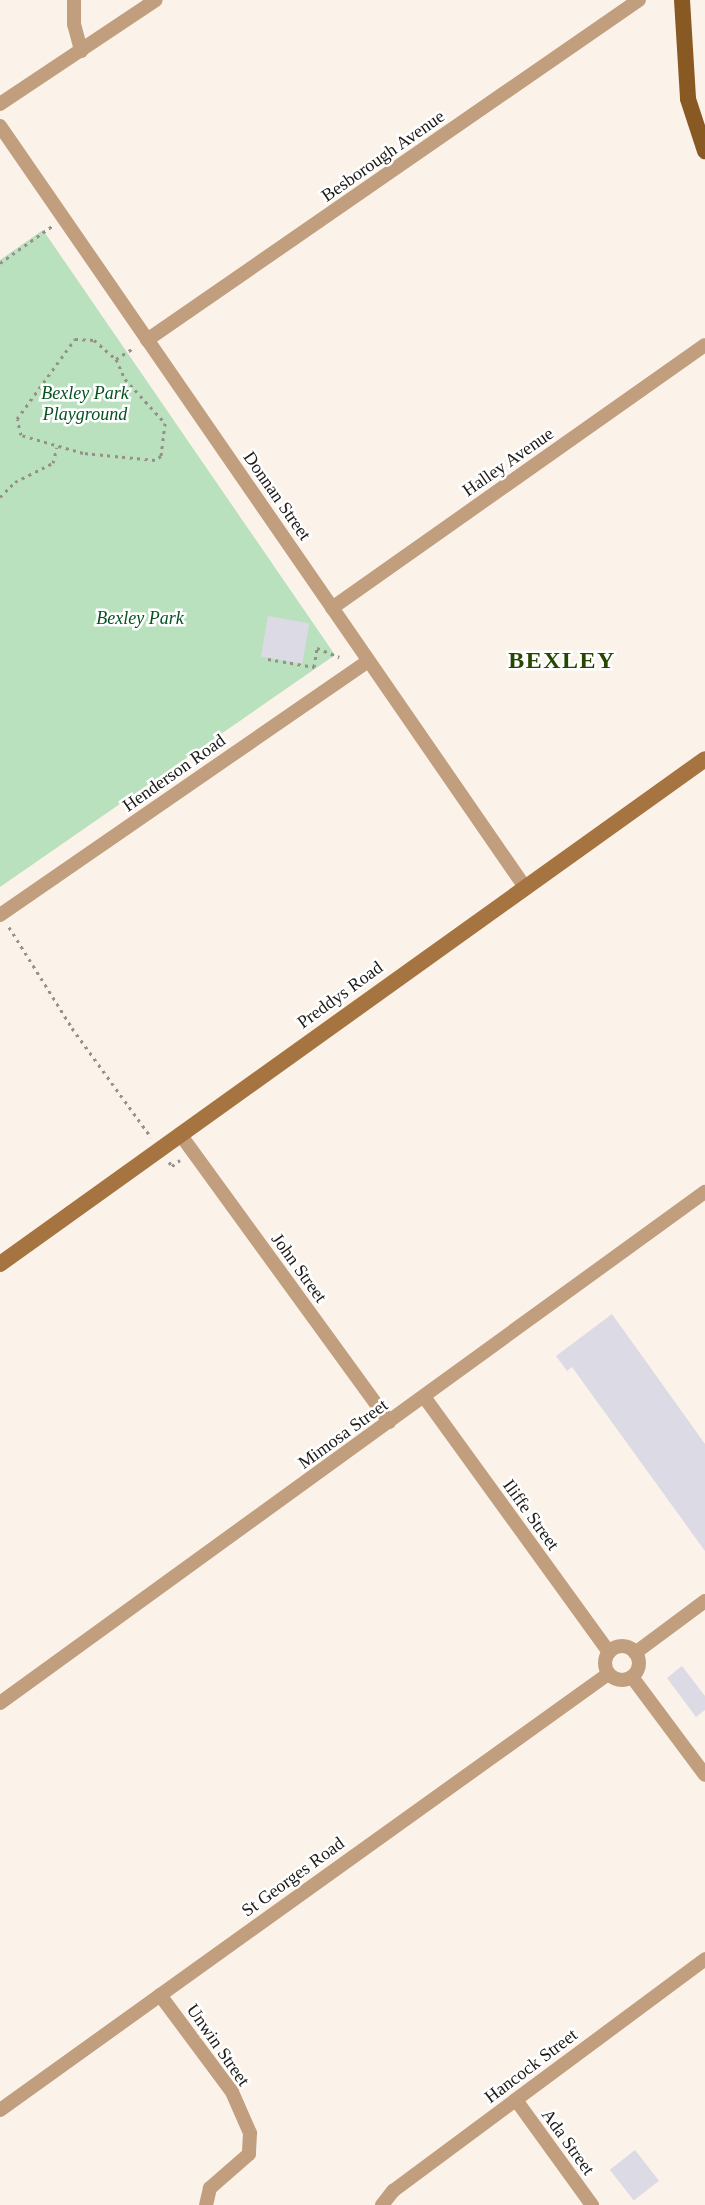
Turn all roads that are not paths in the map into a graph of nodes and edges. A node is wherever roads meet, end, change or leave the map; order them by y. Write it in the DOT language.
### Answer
graph roads {
  1 [pos="74,0"];
  2 [pos="156,0"];
  3 [pos="639,0"];
  4 [pos="682,0"];
  5 [pos="81,51"];
  6 [pos="0,104"];
  7 [pos="0,126"];
  8 [pos="705,151"];
  9 [pos="147,340"];
  10 [pos="705,345"];
  11 [pos="332,608"];
  12 [pos="368,661"];
  13 [pos="705,759"];
  14 [pos="524,886"];
  15 [pos="0,915"];
  16 [pos="180,1134"];
  17 [pos="705,1192"];
  18 [pos="0,1264"];
  19 [pos="426,1398"];
  20 [pos="389,1422"];
  21 [pos="705,1602"];
  22 [pos="609,1652"];
  23 [pos="635,1653"];
  24 [pos="608,1674"];
  25 [pos="632,1677"];
  26 [pos="0,1703"];
  27 [pos="705,1775"];
  28 [pos="705,1959"];
  29 [pos="160,1995"];
  30 [pos="516,2100"];
  31 [pos="0,2110"];
  32 [pos="206,2205"];
  33 [pos="382,2205"];
  34 [pos="592,2205"];
  1 -- 5 [label="street"];
  2 -- 5 [label="street"];
  3 -- 9 [label="street, Besborough Avenue"];
  4 -- 8 [label="main road"];
  5 -- 6 [label="street"];
  7 -- 9 [label="street, Donnan Street"];
  9 -- 11 [label="street, Donnan Street"];
  10 -- 11 [label="street, Halley Avenue"];
  11 -- 12 [label="street, Donnan Street"];
  12 -- 14 [label="street, Donnan Street"];
  12 -- 15 [label="street, Henderson Road"];
  13 -- 14 [label="main road, Preddys Road"];
  14 -- 16 [label="main road, Preddys Road"];
  16 -- 18 [label="main road, Preddys Road"];
  16 -- 20 [label="street, John Street"];
  17 -- 19 [label="street, Mimosa Street"];
  19 -- 20 [label="street, Mimosa Street"];
  19 -- 22 [label="street, Iliffe Street"];
  20 -- 26 [label="street, Mimosa Street"];
  21 -- 23 [label="street"];
  22 -- 23 [label="street"];
  22 -- 24 [label="street"];
  23 -- 25 [label="street"];
  24 -- 25 [label="street"];
  24 -- 29 [label="street, St Georges Road"];
  25 -- 27 [label="street"];
  28 -- 30 [label="street, Hancock Street"];
  29 -- 31 [label="street, St Georges Road"];
  29 -- 32 [label="street, Unwin Street"];
  30 -- 33 [label="street, Hancock Street"];
  30 -- 34 [label="street, Ada Street"];
}
